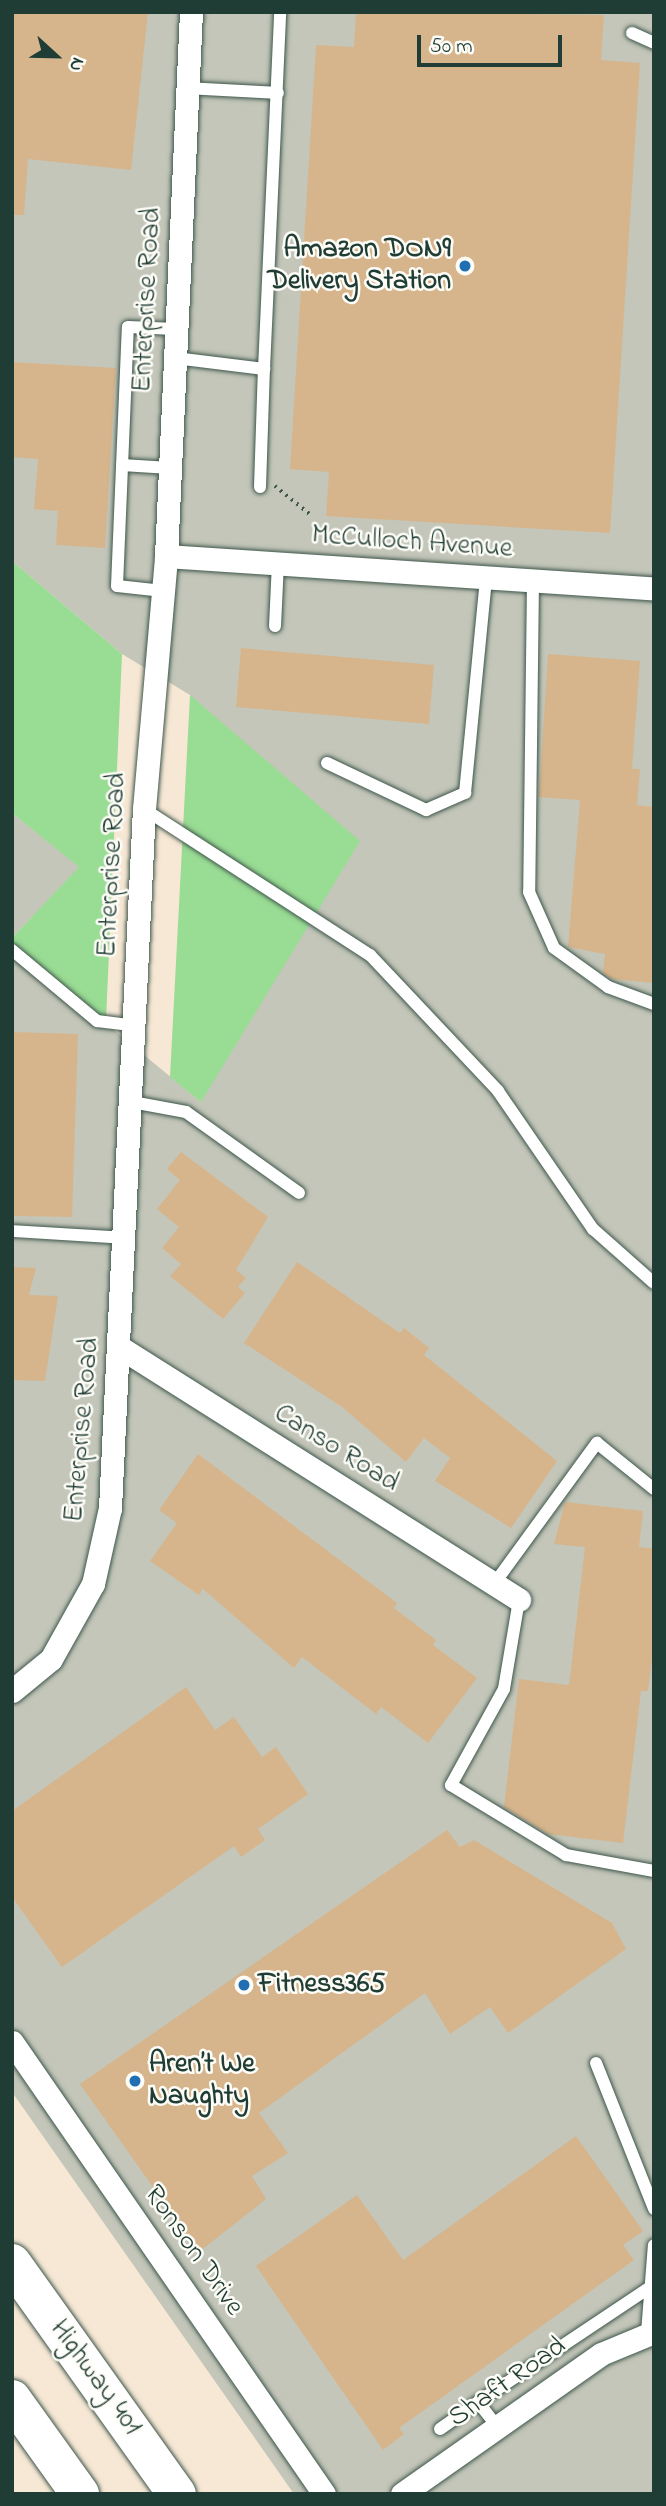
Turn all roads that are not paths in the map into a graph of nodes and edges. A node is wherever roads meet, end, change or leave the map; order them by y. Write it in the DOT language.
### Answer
graph roads {
  1 [pos="191,12"];
  2 [pos="280,12"];
  3 [pos="632,33"];
  4 [pos="654,43"];
  5 [pos="187,89"];
  6 [pos="278,93"];
  7 [pos="176,329"];
  8 [pos="175,358"];
  9 [pos="264,369"];
  10 [pos="122,464"];
  11 [pos="170,468"];
  12 [pos="260,480"];
  13 [pos="166,556"];
  14 [pos="278,563"];
  15 [pos="486,577"];
  16 [pos="533,581"];
  17 [pos="654,588"];
  18 [pos="163,591"];
  19 [pos="275,626"];
  20 [pos="327,763"];
  21 [pos="144,809"];
  22 [pos="12,950"];
  23 [pos="654,1004"];
  24 [pos="135,1026"];
  25 [pos="132,1102"];
  26 [pos="299,1194"];
  27 [pos="12,1231"];
  28 [pos="125,1238"];
  29 [pos="654,1283"];
  30 [pos="121,1348"];
  31 [pos="654,1489"];
  32 [pos="494,1584"];
  33 [pos="519,1600"];
  34 [pos="12,1691"];
  35 [pos="654,1871"];
  36 [pos="12,2042"];
  37 [pos="596,2063"];
  38 [pos="654,2209"];
  39 [pos="654,2245"];
  40 [pos="12,2263"];
  41 [pos="652,2286"];
  42 [pos="651,2333"];
  43 [pos="547,2357"];
  44 [pos="562,2381"];
  45 [pos="12,2399"];
  46 [pos="478,2402"];
  47 [pos="498,2426"];
  48 [pos="440,2429"];
  49 [pos="80,2494"];
  50 [pos="177,2494"];
  51 [pos="324,2494"];
  52 [pos="402,2494"];
  1 -- 5 [label="street, Enterprise Road"];
  2 -- 6 [label="lane"];
  3 -- 4 [label="lane"];
  5 -- 6 [label="lane"];
  5 -- 7 [label="street, Enterprise Road"];
  6 -- 9 [label="lane"];
  7 -- 8 [label="street, Enterprise Road"];
  7 -- 10 [label="lane"];
  8 -- 9 [label="lane"];
  8 -- 11 [label="street, Enterprise Road"];
  9 -- 12 [label="lane"];
  10 -- 11 [label="lane"];
  10 -- 18 [label="lane"];
  11 -- 13 [label="street, Enterprise Road"];
  13 -- 14 [label="street, McCulloch Avenue"];
  13 -- 18 [label="street, Enterprise Road"];
  14 -- 15 [label="street, McCulloch Avenue"];
  14 -- 19 [label="lane"];
  15 -- 16 [label="street, McCulloch Avenue"];
  15 -- 20 [label="lane"];
  16 -- 17 [label="street, McCulloch Avenue"];
  16 -- 23 [label="lane"];
  18 -- 21 [label="street, Enterprise Road"];
  21 -- 24 [label="street, Enterprise Road"];
  21 -- 29 [label="lane"];
  22 -- 24 [label="lane"];
  24 -- 25 [label="street, Enterprise Road"];
  25 -- 26 [label="lane"];
  25 -- 28 [label="street, Enterprise Road"];
  27 -- 28 [label="lane"];
  28 -- 30 [label="street, Enterprise Road"];
  30 -- 32 [label="street, Canso Road"];
  30 -- 34 [label="street, Enterprise Road"];
  31 -- 32 [label="lane"];
  32 -- 33 [label="street, Canso Road"];
  33 -- 35 [label="lane"];
  36 -- 51 [label="street, Ronson Drive"];
  37 -- 38 [label="lane"];
  39 -- 41 [label="lane"];
  40 -- 50 [label="highway, Highway 401"];
  41 -- 42 [label="lane"];
  41 -- 43 [label="lane"];
  42 -- 44 [label="street, Shaft Road"];
  43 -- 44 [label="lane"];
  43 -- 46 [label="lane"];
  44 -- 47 [label="street, Shaft Road"];
  45 -- 49 [label="highway"];
  46 -- 47 [label="lane"];
  46 -- 48 [label="lane"];
  47 -- 52 [label="street, Shaft Road"];
}
